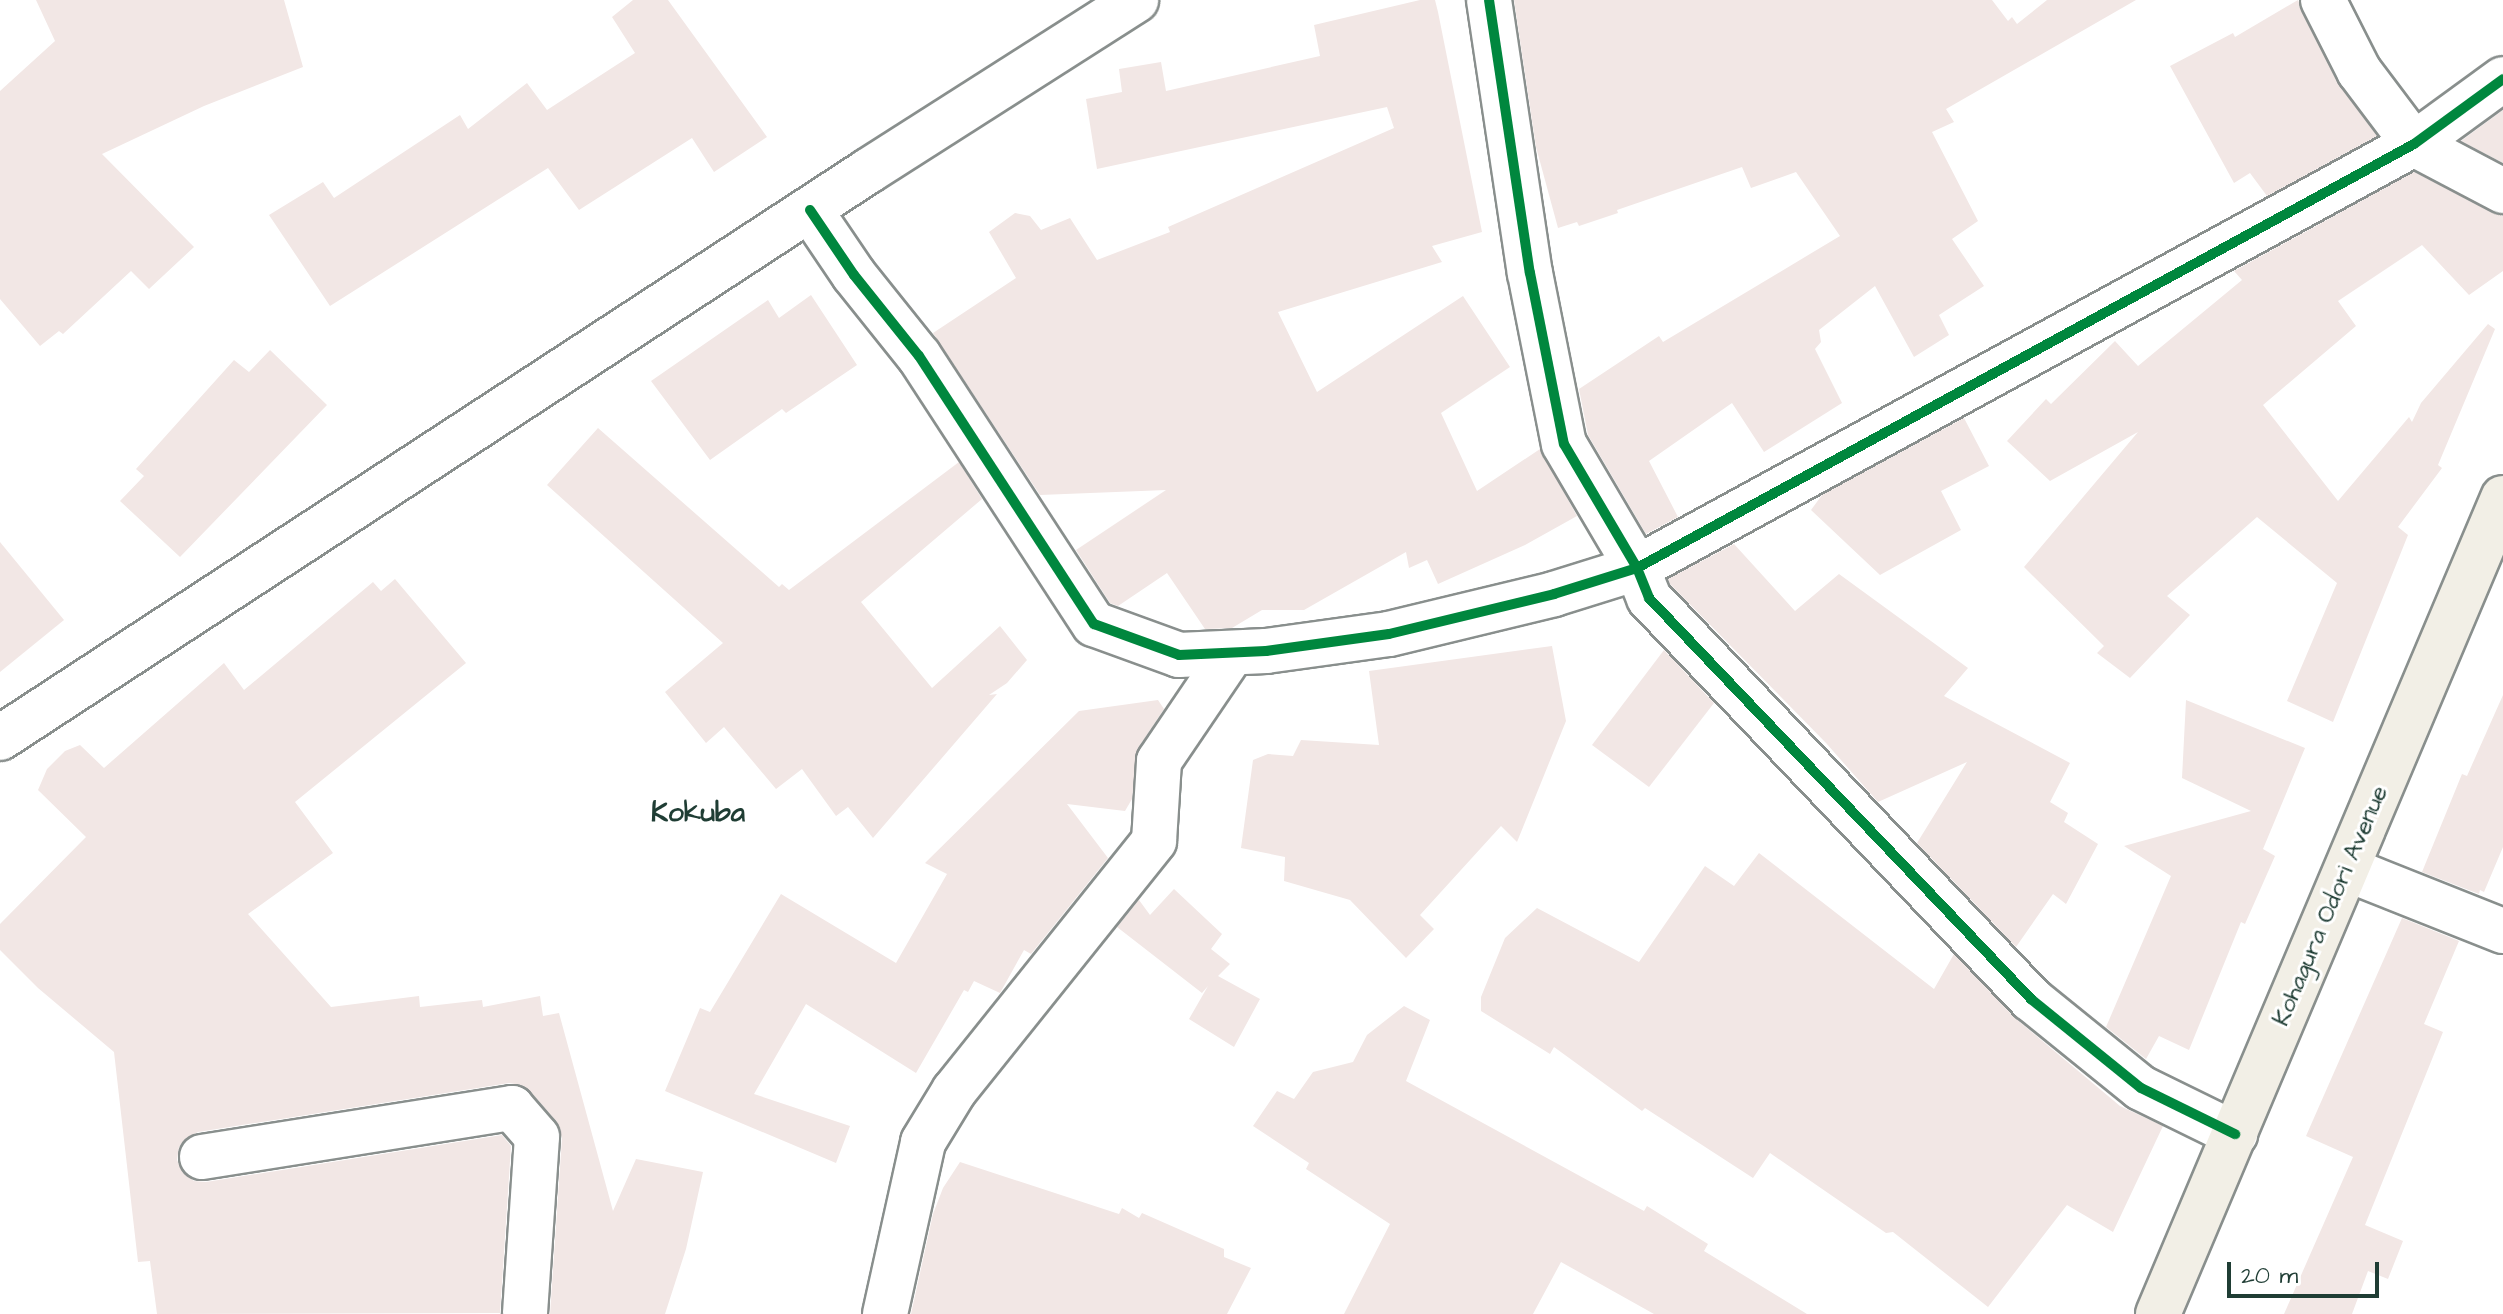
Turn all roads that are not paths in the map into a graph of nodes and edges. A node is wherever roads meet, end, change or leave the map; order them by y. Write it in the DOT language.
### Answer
graph roads {
  1 [pos="1136,0"];
  2 [pos="1489,0"];
  3 [pos="2323,0"];
  4 [pos="2503,79"];
  5 [pos="2414,144"];
  6 [pos="2503,191"];
  7 [pos="810,210"];
  8 [pos="2503,498"];
  9 [pos="1637,568"];
  10 [pos="1232,653"];
  11 [pos="0,738"];
  12 [pos="2347,869"];
  13 [pos="2503,931"];
  14 [pos="2235,1134"];
  15 [pos="202,1157"];
  16 [pos="525,1314"];
  17 [pos="885,1314"];
  18 [pos="2158,1314"];
  1 -- 7 [label="street"];
  2 -- 9 [label="street"];
  3 -- 5 [label="street"];
  4 -- 5 [label="street"];
  5 -- 6 [label="street"];
  5 -- 9 [label="street"];
  7 -- 10 [label="street"];
  7 -- 11 [label="street"];
  8 -- 12 [label="highway, Kohagura Odori Avenue"];
  9 -- 10 [label="street"];
  9 -- 14 [label="street"];
  10 -- 17 [label="street"];
  12 -- 13 [label="street"];
  12 -- 14 [label="highway, Kohagura Odori Avenue"];
  14 -- 18 [label="highway, Kohagura Odori Avenue"];
  15 -- 16 [label="street"];
}
